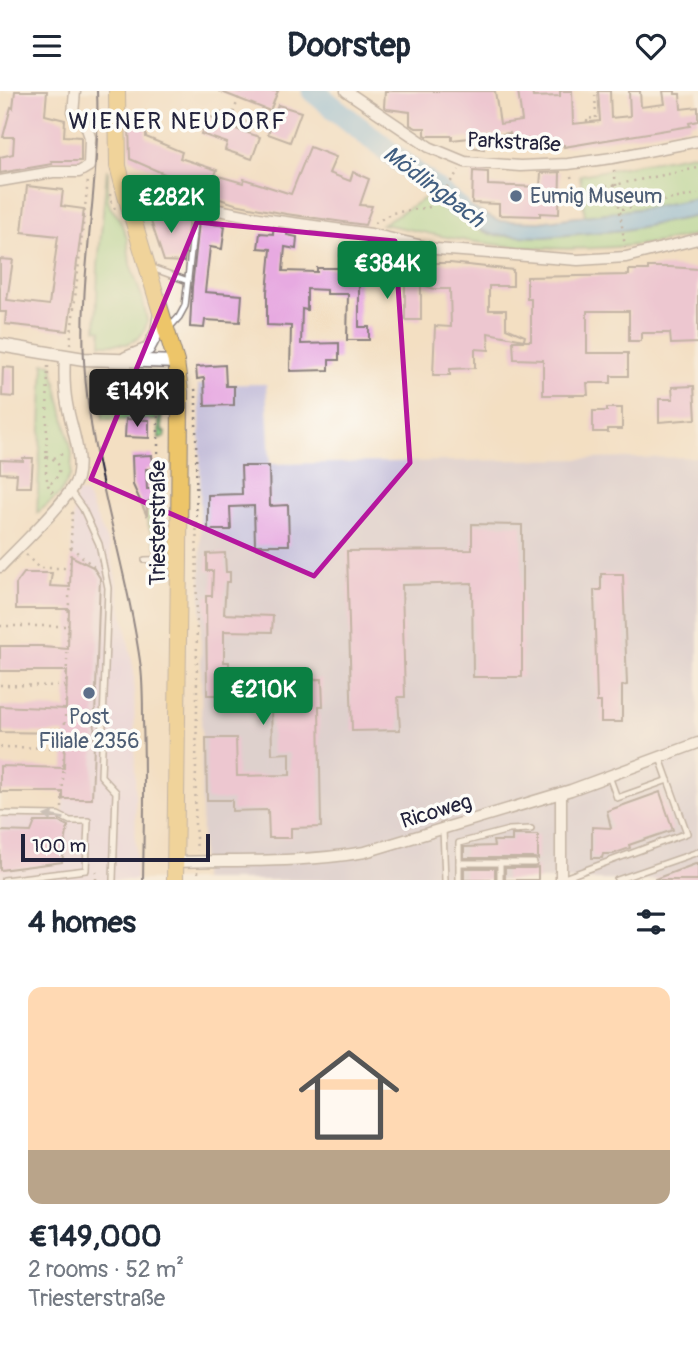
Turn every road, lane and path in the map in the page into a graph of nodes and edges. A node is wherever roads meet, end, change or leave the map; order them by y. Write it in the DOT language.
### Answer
graph roads {
  1 [pos="75,91"];
  2 [pos="117,91"];
  3 [pos="241,91"];
  4 [pos="346,91"];
  5 [pos="595,91"];
  6 [pos="232,117"];
  7 [pos="218,120"];
  8 [pos="587,123"];
  9 [pos="246,132"];
  10 [pos="698,141"];
  11 [pos="612,158"];
  12 [pos="465,162"];
  13 [pos="568,164"];
  14 [pos="698,168"];
  15 [pos="0,181"];
  16 [pos="617,185"];
  17 [pos="88,186"];
  18 [pos="698,194"];
  19 [pos="126,196"];
  20 [pos="196,205"];
  21 [pos="621,210"];
  22 [pos="370,234"];
  23 [pos="698,239"];
  24 [pos="626,257"];
  25 [pos="147,266"];
  26 [pos="188,281"];
  27 [pos="160,309"];
  28 [pos="166,331"];
  29 [pos="0,345"];
  30 [pos="68,352"];
  31 [pos="47,353"];
  32 [pos="123,360"];
  33 [pos="158,362"];
  34 [pos="176,362"];
  35 [pos="193,381"];
  36 [pos="76,447"];
  37 [pos="46,456"];
  38 [pos="54,458"];
  39 [pos="158,480"];
  40 [pos="48,485"];
  41 [pos="70,491"];
  42 [pos="60,503"];
  43 [pos="19,547"];
  44 [pos="71,547"];
  45 [pos="179,559"];
  46 [pos="145,560"];
  47 [pos="93,566"];
  48 [pos="0,567"];
  49 [pos="70,568"];
  50 [pos="0,626"];
  51 [pos="67,626"];
  52 [pos="0,685"];
  53 [pos="65,686"];
  54 [pos="698,743"];
  55 [pos="0,747"];
  56 [pos="64,748"];
  57 [pos="660,757"];
  58 [pos="609,776"];
  59 [pos="668,780"];
  60 [pos="561,793"];
  61 [pos="0,814"];
  62 [pos="62,814"];
  63 [pos="443,829"];
  64 [pos="531,829"];
  65 [pos="196,845"];
  66 [pos="698,852"];
  67 [pos="175,862"];
  68 [pos="459,863"];
  69 [pos="500,863"];
  70 [pos="534,863"];
  71 [pos="86,870"];
  72 [pos="77,871"];
  73 [pos="96,871"];
  74 [pos="4,880"];
  75 [pos="80,880"];
  76 [pos="96,880"];
  77 [pos="113,880"];
  78 [pos="175,880"];
  79 [pos="445,880"];
  80 [pos="459,880"];
  81 [pos="500,880"];
  82 [pos="562,880"];
  83 [pos="617,880"];
  1 -- 15 [label="street"];
  2 -- 19 [label="main road, Triesterstraße"];
  3 -- 6 [label="path"];
  4 -- 12 [label="street, Parkstraße"];
  5 -- 8 [label="path"];
  6 -- 7 [label="path"];
  6 -- 9 [label="path"];
  10 -- 11 [label="street, Parkstraße"];
  11 -- 13 [label="street, Parkstraße"];
  11 -- 16 [label="path"];
  12 -- 13 [label="street, Parkstraße"];
  12 -- 22 [label="path"];
  13 -- 16 [label="path"];
  14 -- 16 [label="path"];
  16 -- 21 [label="path"];
  17 -- 30 [label="path"];
  18 -- 21 [label="path"];
  19 -- 20 [label="street"];
  19 -- 25 [label="main road, Triesterstraße"];
  20 -- 22 [label="street"];
  20 -- 26 [label="lane"];
  21 -- 24 [label="path"];
  22 -- 24 [label="street"];
  23 -- 24 [label="street"];
  25 -- 26 [label="lane"];
  25 -- 27 [label="main road, Triesterstraße"];
  26 -- 28 [label="lane"];
  27 -- 28 [label="main road, Triesterstraße"];
  27 -- 32 [label="street"];
  28 -- 34 [label="main road, Triesterstraße"];
  29 -- 31 [label="street"];
  30 -- 31 [label="street"];
  30 -- 32 [label="street"];
  30 -- 36 [label="street"];
  31 -- 37 [label="path"];
  32 -- 33 [label="street"];
  33 -- 34 [label="street"];
  33 -- 39 [label="path"];
  34 -- 45 [label="main road, Triesterstraße"];
  35 -- 65 [label="path"];
  36 -- 38 [label="path"];
  36 -- 41 [label="street"];
  37 -- 38 [label="path"];
  37 -- 40 [label="path"];
  38 -- 40 [label="path"];
  40 -- 42 [label="path"];
  41 -- 42 [label="street"];
  41 -- 77 [label="lane"];
  42 -- 43 [label="street"];
  42 -- 44 [label="path"];
  43 -- 48 [label="street"];
  43 -- 49 [label="path"];
  44 -- 47 [label="path"];
  44 -- 49 [label="path"];
  45 -- 46 [label="lane"];
  45 -- 67 [label="main road, Triesterstraße"];
  49 -- 51 [label="path"];
  50 -- 51 [label="path"];
  51 -- 53 [label="path"];
  52 -- 53 [label="path"];
  53 -- 56 [label="path"];
  54 -- 57 [label="street, Ricoweg"];
  55 -- 56 [label="path"];
  56 -- 62 [label="path"];
  57 -- 58 [label="street, Ricoweg"];
  57 -- 59 [label="lane"];
  58 -- 59 [label="lane"];
  58 -- 60 [label="street, Ricoweg"];
  59 -- 82 [label="lane"];
  60 -- 63 [label="street, Ricoweg"];
  60 -- 82 [label="street"];
  71 -- 61 [label="lane, one-way"];
  63 -- 67 [label="street, Ricoweg"];
  63 -- 79 [label="lane"];
  64 -- 68 [label="lane"];
  66 -- 83 [label="lane"];
  67 -- 78 [label="main road, Triesterstraße"];
  68 -- 69 [label="lane"];
  68 -- 80 [label="lane"];
  69 -- 70 [label="lane"];
  69 -- 81 [label="lane"];
  71 -- 72 [label="lane"];
  71 -- 73 [label="lane"];
  72 -- 74 [label="lane"];
  72 -- 75 [label="lane"];
  73 -- 76 [label="path"];
}
